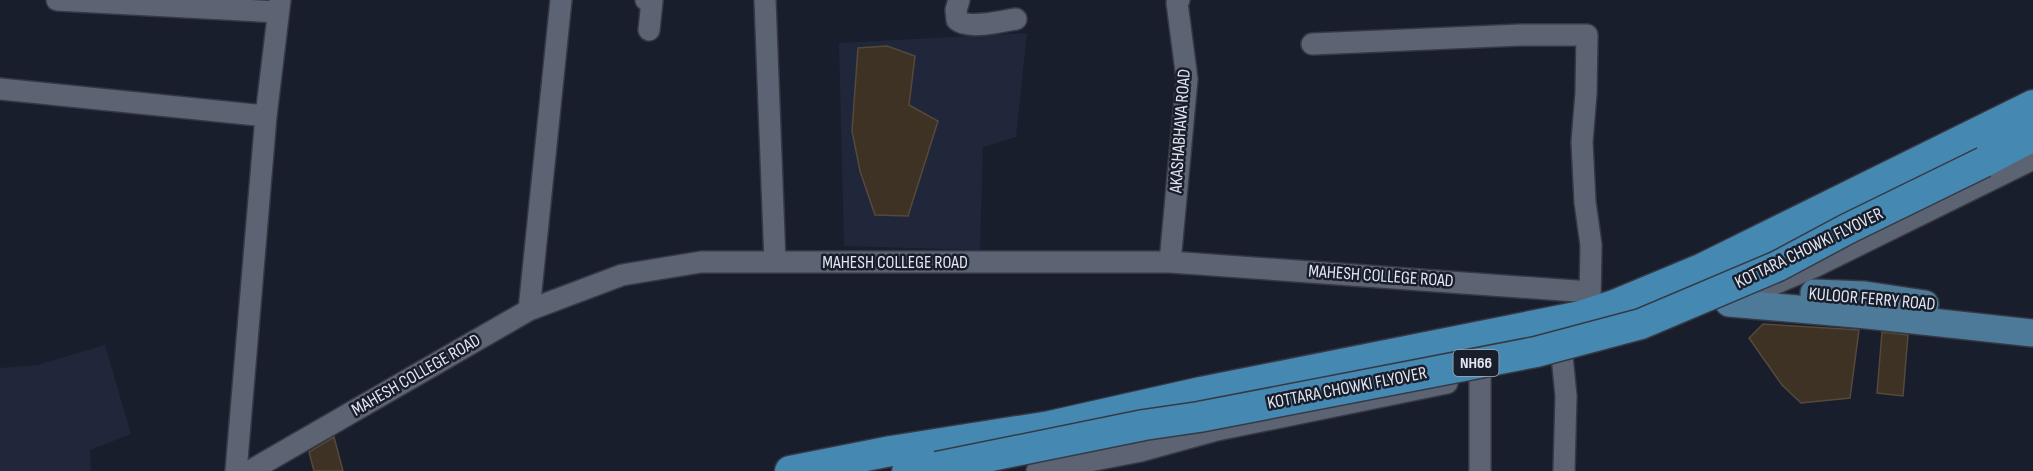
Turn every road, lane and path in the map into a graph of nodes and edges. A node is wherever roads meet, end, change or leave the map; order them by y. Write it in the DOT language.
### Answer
graph roads {
  1 [pos="57,0"];
  2 [pos="561,0"];
  3 [pos="646,0"];
  4 [pos="652,0"];
  5 [pos="765,0"];
  6 [pos="959,0"];
  7 [pos="1176,1"];
  8 [pos="279,6"];
  9 [pos="1016,19"];
  10 [pos="649,30"];
  11 [pos="1312,44"];
  12 [pos="0,89"];
  13 [pos="2033,105"];
  14 [pos="266,116"];
  15 [pos="2033,136"];
  16 [pos="2033,159"];
  17 [pos="1714,261"];
  18 [pos="775,262"];
  19 [pos="1170,262"];
  20 [pos="1759,291"];
  21 [pos="1590,303"];
  22 [pos="1729,303"];
  23 [pos="529,310"];
  24 [pos="2033,316"];
  25 [pos="2033,333"];
  26 [pos="1562,356"];
  27 [pos="1480,375"];
  28 [pos="1142,461"];
  29 [pos="236,471"];
  30 [pos="250,471"];
  31 [pos="790,471"];
  32 [pos="907,471"];
  33 [pos="1037,471"];
  34 [pos="1480,471"];
  35 [pos="1564,471"];
  1 -- 8 [label="street"];
  2 -- 23 [label="street"];
  3 -- 4 [label="street"];
  4 -- 10 [label="street"];
  5 -- 18 [label="street"];
  6 -- 9 [label="street"];
  7 -- 19 [label="street, AKASHABHAVA ROAD"];
  8 -- 14 [label="street"];
  11 -- 21 [label="street"];
  12 -- 14 [label="street"];
  13 -- 17 [label="highway, NH66"];
  14 -- 29 [label="street"];
  15 -- 32 [label="highway, KOTTARA CHOWKI FLYOVER / NH66, bridge"];
  16 -- 20 [label="street"];
  17 -- 20 [label="main road"];
  17 -- 21 [label="highway, NH66"];
  17 -- 22 [label="main road"];
  18 -- 19 [label="street, MAHESH COLLEGE ROAD"];
  18 -- 23 [label="street, MAHESH COLLEGE ROAD"];
  19 -- 21 [label="street, MAHESH COLLEGE ROAD"];
  20 -- 22 [label="street"];
  20 -- 24 [label="main road, KULOOR FERRY ROAD"];
  21 -- 31 [label="highway, NH66"];
  22 -- 25 [label="main road, KULOOR FERRY ROAD"];
  22 -- 26 [label="street"];
  23 -- 30 [label="street, MAHESH COLLEGE ROAD"];
  26 -- 27 [label="street"];
  26 -- 35 [label="street"];
  27 -- 28 [label="street"];
  27 -- 34 [label="street"];
  28 -- 33 [label="street"];
}
